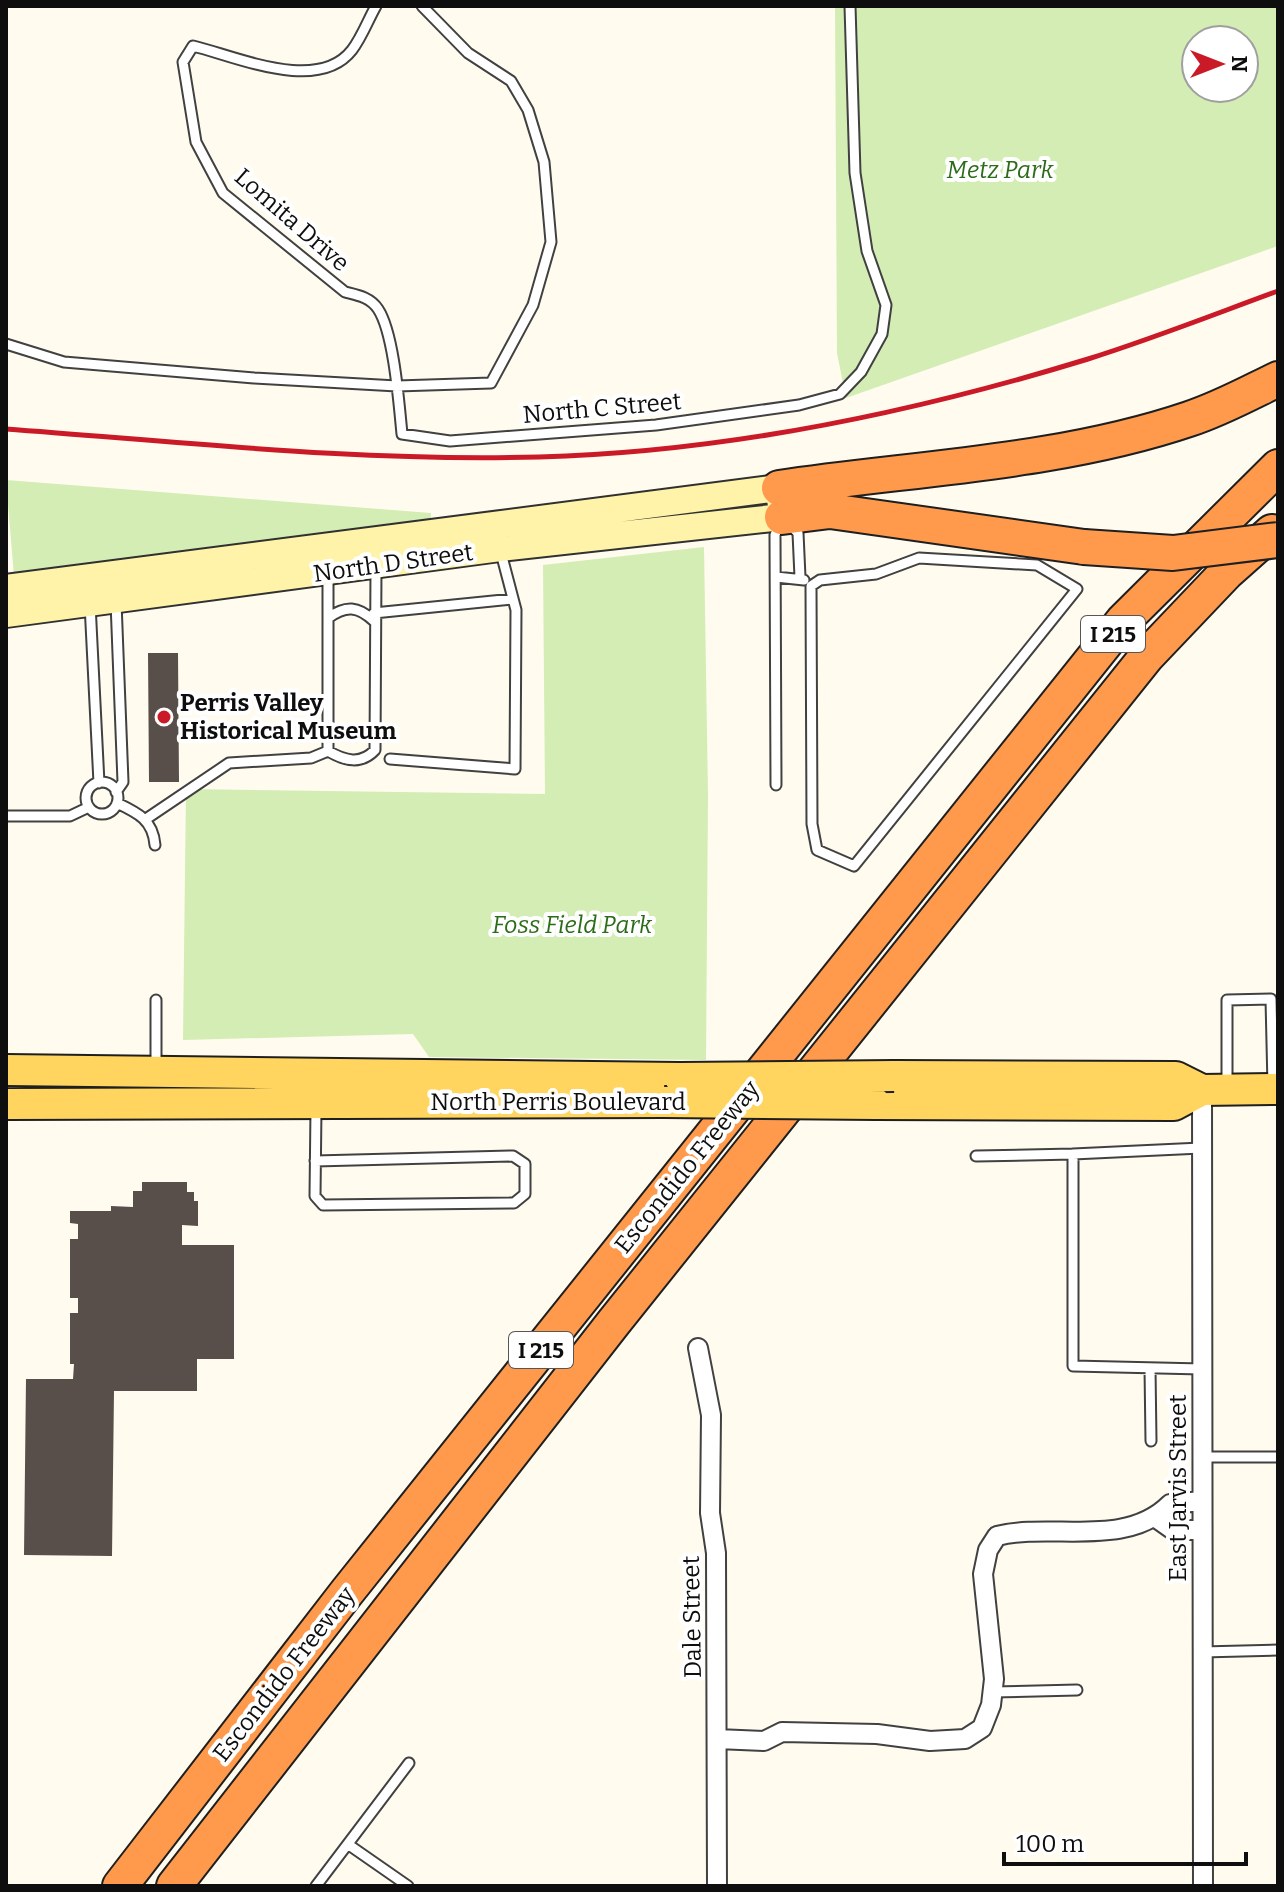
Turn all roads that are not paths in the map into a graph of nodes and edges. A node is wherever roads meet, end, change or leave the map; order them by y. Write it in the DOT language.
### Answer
graph roads {
  1 [pos="376,6"];
  2 [pos="422,6"];
  3 [pos="850,6"];
  4 [pos="6,344"];
  5 [pos="1278,379"];
  6 [pos="397,386"];
  7 [pos="1278,467"];
  8 [pos="780,502"];
  9 [pos="1278,526"];
  10 [pos="497,537"];
  11 [pos="1278,540"];
  12 [pos="376,567"];
  13 [pos="328,572"];
  14 [pos="100,575"];
  15 [pos="776,577"];
  16 [pos="800,577"];
  17 [pos="811,586"];
  18 [pos="6,588"];
  19 [pos="512,599"];
  20 [pos="103,602"];
  21 [pos="6,614"];
  22 [pos="374,617"];
  23 [pos="328,618"];
  24 [pos="328,751"];
  25 [pos="390,759"];
  26 [pos="99,783"];
  27 [pos="776,785"];
  28 [pos="117,797"];
  29 [pos="89,807"];
  30 [pos="6,816"];
  31 [pos="146,819"];
  32 [pos="155,845"];
  33 [pos="156,1000"];
  34 [pos="6,1070"];
  35 [pos="156,1070"];
  36 [pos="396,1072"];
  37 [pos="365,1086"];
  38 [pos="1276,1089"];
  39 [pos="672,1090"];
  40 [pos="1214,1090"];
  41 [pos="316,1101"];
  42 [pos="6,1104"];
  43 [pos="1201,1148"];
  44 [pos="1073,1154"];
  45 [pos="976,1156"];
  46 [pos="315,1161"];
  47 [pos="698,1348"];
  48 [pos="1150,1368"];
  49 [pos="1202,1369"];
  50 [pos="1151,1441"];
  51 [pos="1202,1457"];
  52 [pos="1278,1457"];
  53 [pos="1202,1501"];
  54 [pos="1156,1518"];
  55 [pos="1202,1530"];
  56 [pos="1278,1650"];
  57 [pos="1202,1652"];
  58 [pos="1077,1690"];
  59 [pos="992,1692"];
  60 [pos="717,1739"];
  61 [pos="409,1763"];
  62 [pos="349,1845"];
  63 [pos="120,1886"];
  64 [pos="174,1886"];
  65 [pos="316,1886"];
  66 [pos="408,1886"];
  67 [pos="717,1886"];
  68 [pos="1203,1886"];
  1 -- 6 [label="lane, Lomita Drive"];
  2 -- 6 [label="lane"];
  3 -- 6 [label="lane, North C Street"];
  4 -- 6 [label="lane"];
  5 -- 8 [label="highway"];
  7 -- 63 [label="highway, Escondido Freeway / I 215"];
  8 -- 10 [label="main road, North D Street"];
  8 -- 11 [label="highway, bridge"];
  8 -- 15 [label="lane"];
  8 -- 16 [label="lane"];
  9 -- 64 [label="highway, Escondido Freeway / I 215"];
  10 -- 12 [label="main road, North D Street"];
  10 -- 14 [label="main road, North D Street"];
  10 -- 19 [label="lane"];
  12 -- 13 [label="main road, North D Street"];
  12 -- 22 [label="lane"];
  13 -- 20 [label="main road, North D Street"];
  13 -- 23 [label="lane"];
  14 -- 18 [label="main road, North D Street"];
  14 -- 20 [label="main road"];
  15 -- 16 [label="lane"];
  15 -- 27 [label="lane"];
  16 -- 17 [label="lane"];
  17 -- 17 [label="lane"];
  19 -- 22 [label="lane"];
  19 -- 25 [label="lane"];
  20 -- 21 [label="main road, North D Street"];
  20 -- 26 [label="lane"];
  20 -- 28 [label="lane"];
  22 -- 23 [label="lane"];
  22 -- 24 [label="lane"];
  23 -- 24 [label="lane"];
  24 -- 31 [label="lane"];
  26 -- 28 [label="lane"];
  26 -- 29 [label="lane"];
  28 -- 29 [label="lane"];
  28 -- 31 [label="lane"];
  29 -- 30 [label="lane"];
  31 -- 32 [label="lane"];
  33 -- 35 [label="lane"];
  34 -- 35 [label="main road, North Perris Boulevard"];
  35 -- 36 [label="main road, North Perris Boulevard"];
  36 -- 37 [label="lane"];
  36 -- 39 [label="main road, North Perris Boulevard"];
  38 -- 40 [label="main road, North Perris Boulevard"];
  38 -- 40 [label="lane"];
  39 -- 40 [label="main road, North Perris Boulevard, bridge"];
  39 -- 40 [label="main road, North Perris Boulevard, bridge"];
  39 -- 41 [label="main road, North Perris Boulevard"];
  40 -- 43 [label="street, East Jarvis Street"];
  41 -- 42 [label="main road, North Perris Boulevard"];
  41 -- 46 [label="lane"];
  43 -- 44 [label="lane"];
  43 -- 49 [label="street, East Jarvis Street"];
  44 -- 45 [label="lane"];
  44 -- 48 [label="lane"];
  46 -- 46 [label="lane"];
  47 -- 60 [label="street, Dale Street"];
  48 -- 49 [label="lane"];
  48 -- 50 [label="lane"];
  49 -- 51 [label="street, East Jarvis Street"];
  51 -- 52 [label="lane"];
  51 -- 53 [label="street, East Jarvis Street"];
  53 -- 54 [label="street"];
  53 -- 55 [label="street, East Jarvis Street"];
  54 -- 55 [label="street"];
  54 -- 59 [label="street"];
  55 -- 57 [label="street, East Jarvis Street"];
  56 -- 57 [label="lane"];
  57 -- 68 [label="street, East Jarvis Street"];
  58 -- 59 [label="lane"];
  59 -- 60 [label="street"];
  60 -- 67 [label="street, Dale Street"];
  61 -- 62 [label="lane"];
  62 -- 65 [label="lane"];
  62 -- 66 [label="lane"];
}
